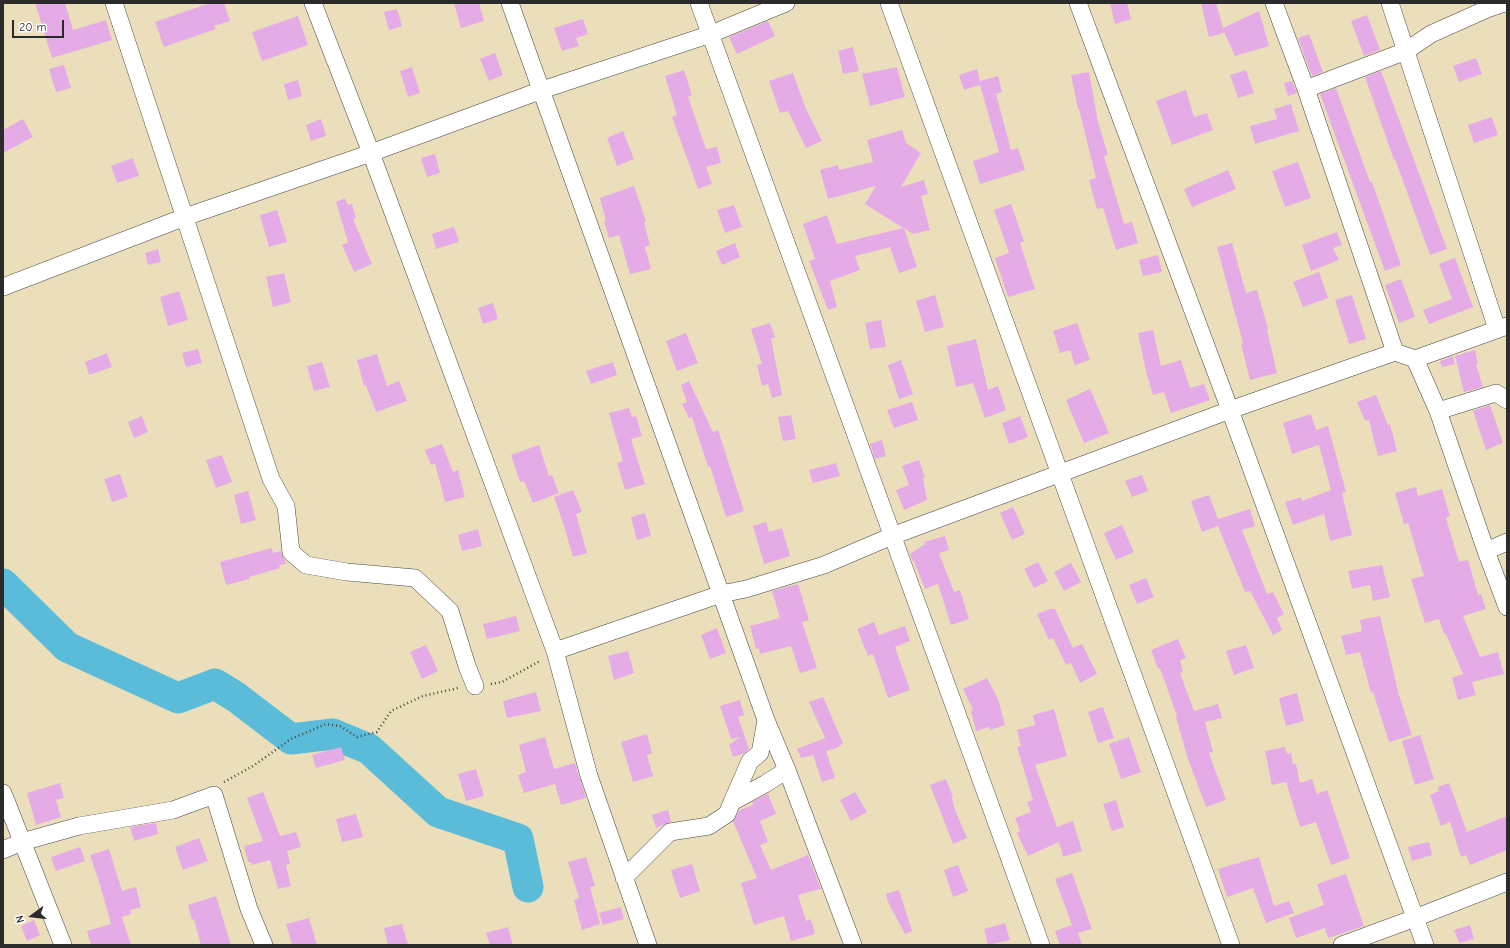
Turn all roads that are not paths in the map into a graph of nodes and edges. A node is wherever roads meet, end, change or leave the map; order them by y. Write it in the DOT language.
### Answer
graph roads {
  1 [pos="114,3"];
  2 [pos="313,3"];
  3 [pos="510,3"];
  4 [pos="700,3"];
  5 [pos="786,3"];
  6 [pos="889,3"];
  7 [pos="1078,3"];
  8 [pos="1274,3"];
  9 [pos="1390,3"];
  10 [pos="1505,3"];
  11 [pos="711,34"];
  12 [pos="1406,51"];
  13 [pos="1306,89"];
  14 [pos="542,90"];
  15 [pos="371,153"];
  16 [pos="185,217"];
  17 [pos="3,287"];
  18 [pos="1502,328"];
  19 [pos="1395,352"];
  20 [pos="1415,359"];
  21 [pos="1507,400"];
  22 [pos="1230,410"];
  23 [pos="1438,411"];
  24 [pos="1061,474"];
  25 [pos="892,536"];
  26 [pos="1507,542"];
  27 [pos="1486,551"];
  28 [pos="721,594"];
  29 [pos="1507,607"];
  30 [pos="555,651"];
  31 [pos="475,686"];
  32 [pos="766,720"];
  33 [pos="787,770"];
  34 [pos="3,793"];
  35 [pos="732,802"];
  36 [pos="22,842"];
  37 [pos="3,850"];
  38 [pos="624,878"];
  39 [pos="1507,882"];
  40 [pos="1415,918"];
  41 [pos="62,945"];
  42 [pos="264,945"];
  43 [pos="648,945"];
  44 [pos="853,945"];
  45 [pos="1041,945"];
  46 [pos="1232,945"];
  47 [pos="1342,945"];
  48 [pos="1425,945"];
  1 -- 16 [label="street"];
  2 -- 15 [label="street"];
  3 -- 14 [label="street"];
  4 -- 11 [label="street"];
  5 -- 11 [label="street"];
  6 -- 24 [label="street"];
  7 -- 22 [label="street"];
  8 -- 13 [label="street"];
  9 -- 12 [label="street"];
  10 -- 12 [label="street"];
  11 -- 14 [label="street"];
  11 -- 25 [label="street"];
  12 -- 13 [label="street"];
  12 -- 18 [label="street"];
  13 -- 19 [label="street"];
  14 -- 15 [label="street"];
  14 -- 28 [label="street"];
  15 -- 16 [label="street"];
  15 -- 30 [label="street"];
  16 -- 17 [label="street"];
  16 -- 31 [label="street"];
  18 -- 20 [label="street"];
  19 -- 20 [label="street"];
  19 -- 22 [label="street"];
  20 -- 23 [label="street"];
  21 -- 23 [label="street"];
  22 -- 24 [label="street"];
  22 -- 40 [label="street"];
  23 -- 27 [label="street"];
  24 -- 25 [label="street"];
  24 -- 46 [label="street"];
  25 -- 28 [label="street"];
  25 -- 45 [label="street"];
  26 -- 27 [label="street"];
  27 -- 29 [label="street"];
  28 -- 30 [label="street"];
  28 -- 32 [label="street"];
  30 -- 38 [label="street"];
  32 -- 33 [label="street"];
  32 -- 35 [label="street"];
  33 -- 35 [label="street"];
  33 -- 44 [label="street"];
  34 -- 36 [label="street"];
  35 -- 38 [label="street"];
  36 -- 37 [label="street"];
  36 -- 41 [label="street"];
  36 -- 42 [label="street"];
  38 -- 43 [label="street"];
  39 -- 40 [label="street"];
  40 -- 47 [label="street"];
  40 -- 48 [label="street"];
}
